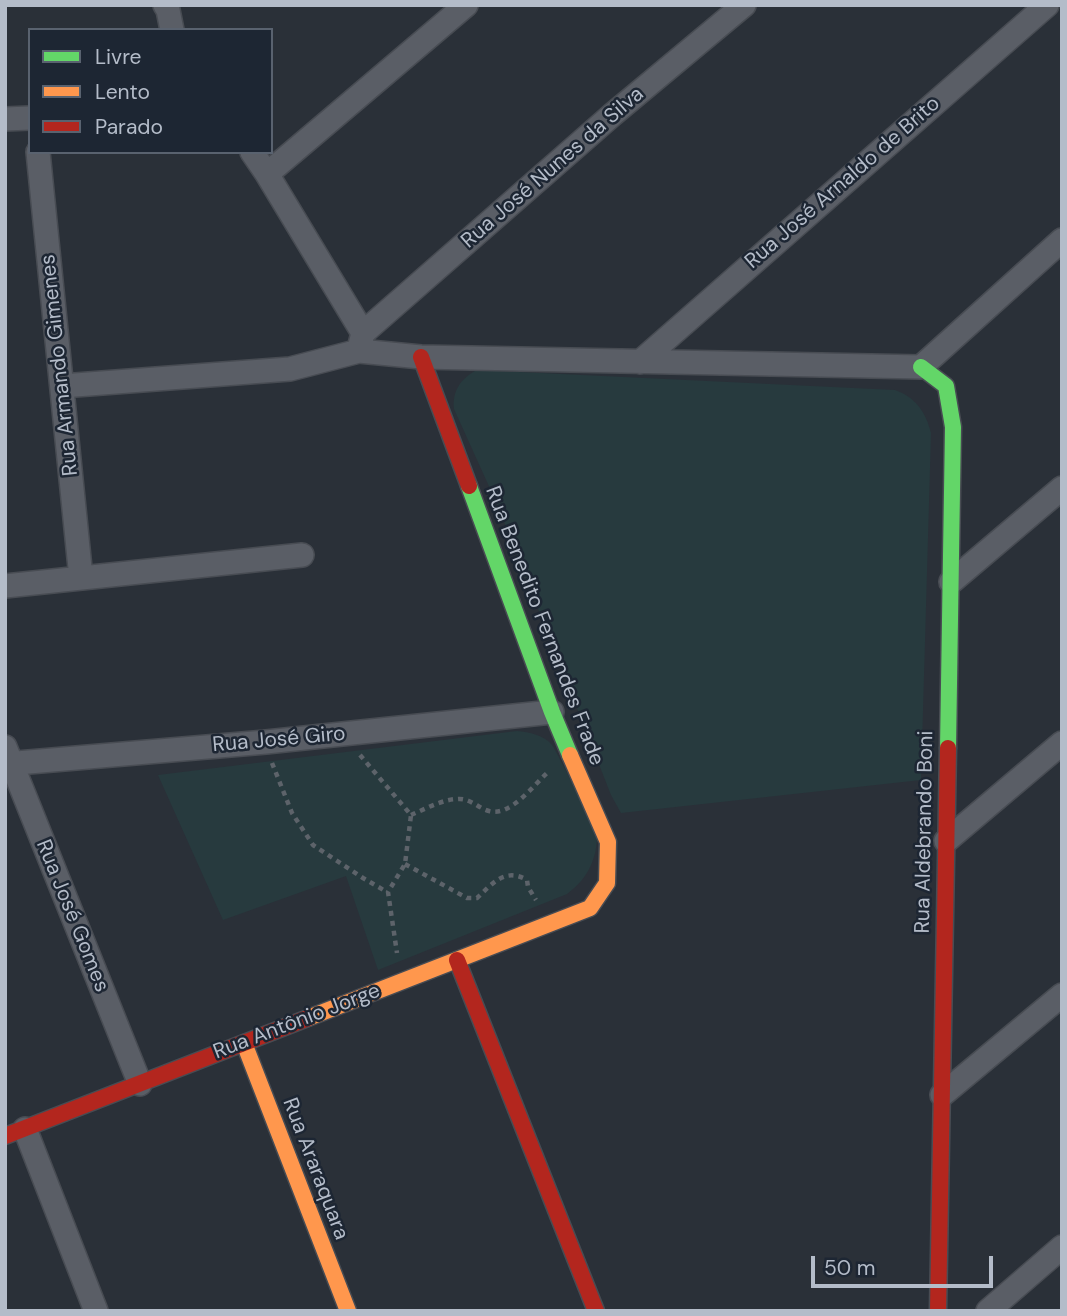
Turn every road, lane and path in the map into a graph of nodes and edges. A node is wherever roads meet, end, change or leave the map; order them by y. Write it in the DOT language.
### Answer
graph roads {
  1 [pos="466,5"];
  2 [pos="744,5"];
  3 [pos="1046,5"];
  4 [pos="28,118"];
  5 [pos="5,119"];
  6 [pos="38,154"];
  7 [pos="252,154"];
  8 [pos="267,174"];
  9 [pos="1062,240"];
  10 [pos="361,342"];
  11 [pos="421,356"];
  12 [pos="640,362"];
  13 [pos="921,368"];
  14 [pos="62,386"];
  15 [pos="1062,488"];
  16 [pos="302,555"];
  17 [pos="81,578"];
  18 [pos="951,582"];
  19 [pos="5,586"];
  20 [pos="552,712"];
  21 [pos="342,734"];
  22 [pos="266,742"];
  23 [pos="1062,743"];
  24 [pos="568,752"];
  25 [pos="7,758"];
  26 [pos="411,815"];
  27 [pos="946,841"];
  28 [pos="405,864"];
  29 [pos="388,892"];
  30 [pos="590,908"];
  31 [pos="551,923"];
  32 [pos="457,960"];
  33 [pos="401,981"];
  34 [pos="1062,995"];
  35 [pos="244,1043"];
  36 [pos="140,1084"];
  37 [pos="942,1095"];
  38 [pos="15,1133"];
  39 [pos="1062,1247"];
  40 [pos="96,1311"];
  41 [pos="348,1311"];
  42 [pos="596,1311"];
  43 [pos="939,1311"];
  44 [pos="988,1311"];
  1 -- 8 [label="street"];
  2 -- 10 [label="street, Rua José Nunes da Silva"];
  3 -- 12 [label="street, Rua José Arnaldo de Brito"];
  4 -- 5 [label="street"];
  6 -- 14 [label="street, Rua Armando Gimenes"];
  7 -- 8 [label="street"];
  8 -- 10 [label="street"];
  9 -- 13 [label="street"];
  10 -- 11 [label="street"];
  10 -- 14 [label="street"];
  11 -- 12 [label="street"];
  11 -- 20 [label="street, Rua Benedito Fernandes Frade"];
  12 -- 13 [label="street"];
  13 -- 18 [label="street, Rua Aldebrando Boni"];
  14 -- 17 [label="street, Rua Armando Gimenes"];
  15 -- 18 [label="street"];
  16 -- 17 [label="street"];
  17 -- 19 [label="street"];
  18 -- 27 [label="street, Rua Aldebrando Boni"];
  20 -- 21 [label="street, Rua José Giro"];
  20 -- 24 [label="street, Rua Benedito Fernandes Frade"];
  21 -- 22 [label="street, Rua José Giro"];
  21 -- 26 [label="path"];
  22 -- 25 [label="street, Rua José Giro"];
  22 -- 29 [label="path"];
  23 -- 27 [label="street"];
  24 -- 26 [label="path"];
  24 -- 30 [label="street, Rua Benedito Fernandes Frade"];
  25 -- 36 [label="street, Rua José Gomes"];
  26 -- 28 [label="path"];
  27 -- 37 [label="street, Rua Aldebrando Boni"];
  28 -- 29 [label="path"];
  28 -- 31 [label="path"];
  29 -- 33 [label="path"];
  30 -- 31 [label="street, Rua Antônio Jorge"];
  31 -- 32 [label="street, Rua Antônio Jorge"];
  32 -- 33 [label="street, Rua Antônio Jorge"];
  32 -- 42 [label="street"];
  33 -- 35 [label="street, Rua Antônio Jorge"];
  34 -- 37 [label="street"];
  35 -- 36 [label="street, Rua Antônio Jorge"];
  35 -- 41 [label="street, Rua Araraquara"];
  36 -- 38 [label="street, Rua Antônio Jorge"];
  37 -- 43 [label="street, Rua Aldebrando Boni"];
  38 -- 40 [label="street"];
  39 -- 44 [label="street"];
}
